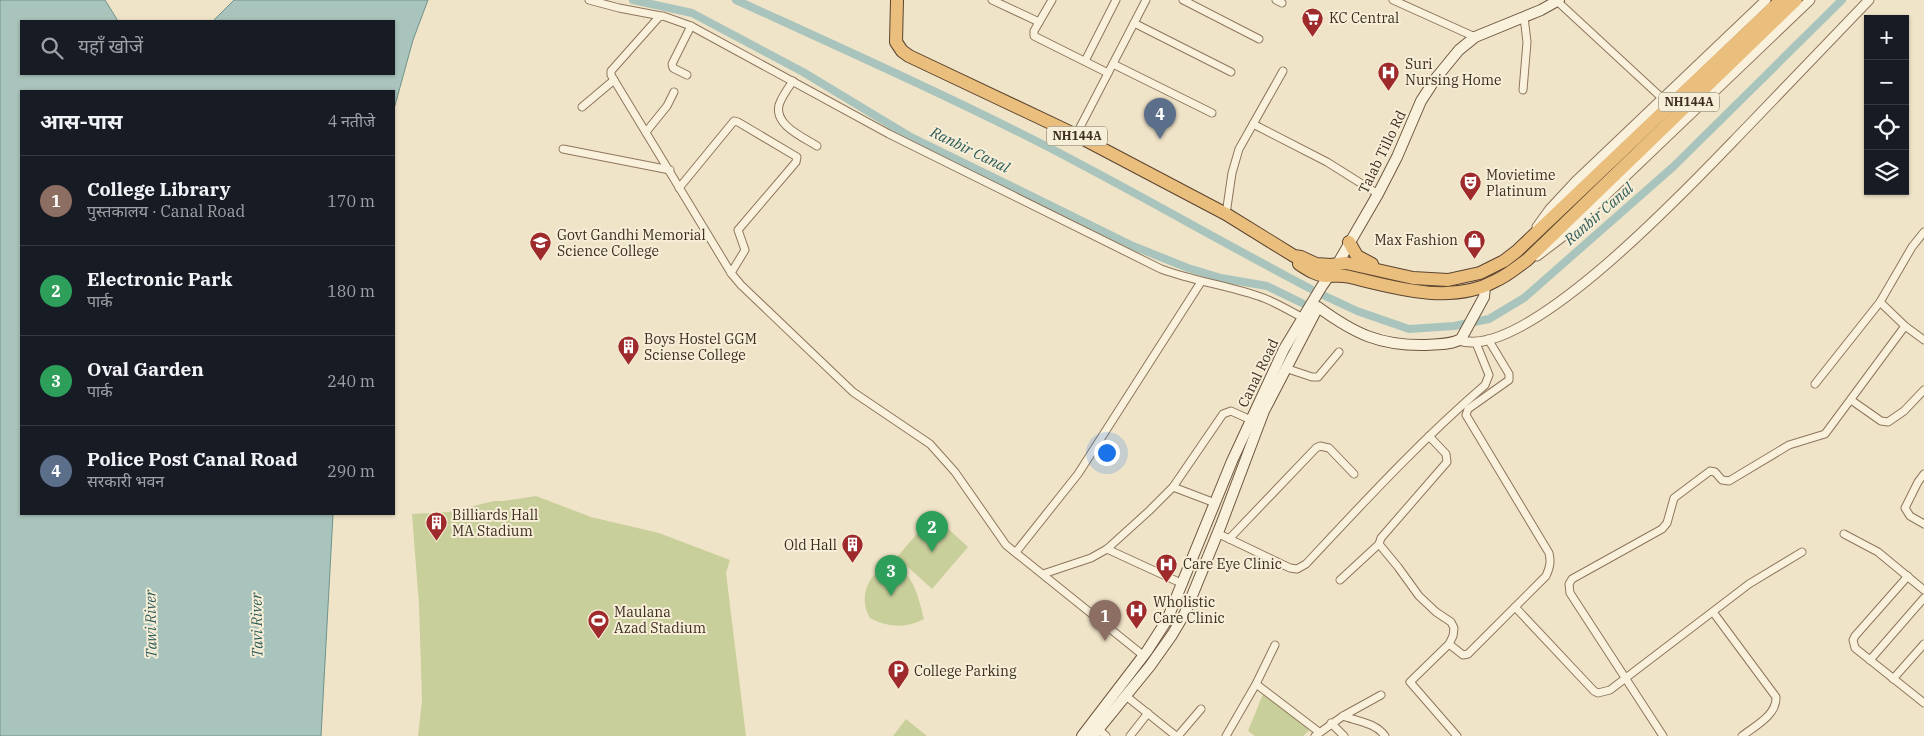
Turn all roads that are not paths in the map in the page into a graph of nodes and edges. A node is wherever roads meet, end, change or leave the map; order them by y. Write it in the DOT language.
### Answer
graph roads {
  1 [pos="589,0"];
  2 [pos="897,0"];
  3 [pos="992,0"];
  4 [pos="1052,0"];
  5 [pos="1116,0"];
  6 [pos="1146,0"];
  7 [pos="1183,0"];
  8 [pos="1393,0"];
  9 [pos="1766,0"];
  10 [pos="1781,0"];
  11 [pos="1796,0"];
  12 [pos="1810,0"];
  13 [pos="1869,0"];
  14 [pos="1558,1"];
  15 [pos="661,16"];
  16 [pos="1524,17"];
  17 [pos="1039,22"];
  18 [pos="1134,23"];
  19 [pos="691,26"];
  20 [pos="1475,37"];
  21 [pos="1260,39"];
  22 [pos="1085,62"];
  23 [pos="1113,64"];
  24 [pos="1283,71"];
  25 [pos="1231,72"];
  26 [pos="1108,73"];
  27 [pos="687,75"];
  28 [pos="614,80"];
  29 [pos="792,81"];
  30 [pos="1523,90"];
  31 [pos="674,92"];
  32 [pos="1663,99"];
  33 [pos="582,107"];
  34 [pos="1212,113"];
  35 [pos="1253,124"];
  36 [pos="646,132"];
  37 [pos="1076,135"];
  38 [pos="816,146"];
  39 [pos="563,149"];
  40 [pos="670,170"];
  41 [pos="679,188"];
  42 [pos="1378,194"];
  43 [pos="1580,199"];
  44 [pos="1226,214"];
  45 [pos="1924,232"];
  46 [pos="1536,234"];
  47 [pos="1349,242"];
  48 [pos="1527,260"];
  49 [pos="1334,271"];
  50 [pos="731,272"];
  51 [pos="1387,273"];
  52 [pos="1201,282"];
  53 [pos="1485,286"];
  54 [pos="1880,302"];
  55 [pos="1303,318"];
  56 [pos="1905,326"];
  57 [pos="1462,336"];
  58 [pos="1488,340"];
  59 [pos="1924,340"];
  60 [pos="1476,343"];
  61 [pos="1339,352"];
  62 [pos="1285,368"];
  63 [pos="1815,384"];
  64 [pos="1924,390"];
  65 [pos="1851,400"];
  66 [pos="1251,420"];
  67 [pos="1429,436"];
  68 [pos="1354,474"];
  69 [pos="1924,474"];
  70 [pos="1173,487"];
  71 [pos="1214,504"];
  72 [pos="1924,524"];
  73 [pos="1218,534"];
  74 [pos="1844,534"];
  75 [pos="1229,539"];
  76 [pos="1379,544"];
  77 [pos="1107,549"];
  78 [pos="1016,552"];
  79 [pos="1802,552"];
  80 [pos="1043,574"];
  81 [pos="1908,576"];
  82 [pos="1340,580"];
  83 [pos="1183,584"];
  84 [pos="1924,590"];
  85 [pos="1924,598"];
  86 [pos="1515,607"];
  87 [pos="1713,612"];
  88 [pos="1448,644"];
  89 [pos="1924,644"];
  90 [pos="1275,645"];
  91 [pos="1144,656"];
  92 [pos="1870,660"];
  93 [pos="1625,678"];
  94 [pos="1893,679"];
  95 [pos="1256,684"];
  96 [pos="1126,696"];
  97 [pos="1381,696"];
  98 [pos="1924,703"];
  99 [pos="1201,709"];
  100 [pos="1148,714"];
  101 [pos="1343,716"];
  102 [pos="1331,723"];
  103 [pos="1099,734"];
  104 [pos="1317,734"];
  105 [pos="1230,735"];
  106 [pos="1082,736"];
  107 [pos="1130,736"];
  108 [pos="1177,736"];
  109 [pos="1344,736"];
  110 [pos="1385,736"];
  111 [pos="1457,736"];
  112 [pos="1663,736"];
  113 [pos="1742,736"];
  1 -- 15 [label="street"];
  2 -- 37 [label="highway, NH144A"];
  3 -- 17 [label="street"];
  4 -- 17 [label="street"];
  5 -- 22 [label="street"];
  6 -- 18 [label="street"];
  7 -- 21 [label="street"];
  8 -- 20 [label="street"];
  9 -- 32 [label="street"];
  10 -- 43 [label="highway, NH144A"];
  11 -- 43 [label="highway, NH144A"];
  12 -- 48 [label="street"];
  13 -- 58 [label="street"];
  14 -- 16 [label="main road, Talab Tillo Rd"];
  14 -- 32 [label="street"];
  15 -- 19 [label="street"];
  15 -- 28 [label="street"];
  16 -- 20 [label="main road, Talab Tillo Rd"];
  16 -- 30 [label="street"];
  17 -- 22 [label="street"];
  18 -- 23 [label="street"];
  18 -- 25 [label="street"];
  19 -- 27 [label="street"];
  19 -- 29 [label="street"];
  20 -- 42 [label="main road, Talab Tillo Rd"];
  22 -- 26 [label="street"];
  23 -- 26 [label="street"];
  23 -- 34 [label="street"];
  24 -- 35 [label="street"];
  26 -- 37 [label="street"];
  28 -- 33 [label="street"];
  28 -- 36 [label="street"];
  29 -- 38 [label="street"];
  29 -- 52 [label="street"];
  31 -- 36 [label="street"];
  32 -- 46 [label="street"];
  35 -- 42 [label="street"];
  35 -- 44 [label="street"];
  36 -- 40 [label="street"];
  37 -- 44 [label="highway, NH144A"];
  39 -- 40 [label="street"];
  40 -- 41 [label="street"];
  41 -- 50 [label="street"];
  41 -- 50 [label="street"];
  42 -- 47 [label="main road, Talab Tillo Rd"];
  43 -- 46 [label="highway, NH144A"];
  43 -- 48 [label="highway, NH144A"];
  44 -- 49 [label="highway, NH144A"];
  45 -- 54 [label="street"];
  46 -- 51 [label="highway, NH144A"];
  47 -- 49 [label="main road, Talab Tillo Rd"];
  47 -- 51 [label="highway"];
  48 -- 53 [label="highway, NH144A"];
  49 -- 51 [label="highway, NH144A"];
  49 -- 53 [label="highway, NH144A"];
  49 -- 55 [label="main road, Canal Road"];
  50 -- 78 [label="street"];
  52 -- 55 [label="street"];
  52 -- 78 [label="street"];
  53 -- 57 [label="main road"];
  54 -- 56 [label="street"];
  54 -- 63 [label="street"];
  55 -- 66 [label="main road, Canal Road"];
  56 -- 59 [label="street"];
  56 -- 65 [label="street"];
  57 -- 60 [label="street"];
  57 -- 62 [label="main road, Canal Road"];
  58 -- 60 [label="street"];
  58 -- 86 [label="street"];
  60 -- 67 [label="street"];
  61 -- 62 [label="street"];
  62 -- 73 [label="main road, Canal Road"];
  64 -- 65 [label="street"];
  65 -- 93 [label="street"];
  66 -- 70 [label="street"];
  66 -- 71 [label="main road, Canal Road"];
  67 -- 75 [label="street"];
  67 -- 76 [label="street"];
  68 -- 75 [label="street"];
  69 -- 72 [label="street"];
  70 -- 71 [label="street"];
  70 -- 77 [label="street"];
  71 -- 83 [label="main road, Canal Road"];
  73 -- 75 [label="street"];
  73 -- 96 [label="main road, Canal Road"];
  74 -- 81 [label="street"];
  76 -- 82 [label="street"];
  76 -- 88 [label="street"];
  77 -- 80 [label="street"];
  77 -- 83 [label="street"];
  78 -- 80 [label="street"];
  79 -- 87 [label="street"];
  80 -- 91 [label="street"];
  81 -- 84 [label="street"];
  81 -- 92 [label="street"];
  83 -- 91 [label="main road, Canal Road"];
  85 -- 92 [label="street"];
  86 -- 88 [label="street"];
  86 -- 93 [label="street"];
  87 -- 93 [label="street"];
  87 -- 113 [label="street"];
  88 -- 111 [label="street"];
  89 -- 94 [label="street"];
  90 -- 95 [label="street"];
  91 -- 106 [label="main road, Canal Road"];
  92 -- 94 [label="street"];
  93 -- 112 [label="street"];
  94 -- 98 [label="street"];
  95 -- 104 [label="street"];
  95 -- 105 [label="street"];
  96 -- 100 [label="street"];
  96 -- 103 [label="main road, Canal Road"];
  97 -- 101 [label="street"];
  99 -- 108 [label="street"];
  100 -- 107 [label="street"];
  100 -- 108 [label="street"];
  101 -- 102 [label="street"];
  101 -- 110 [label="street"];
  102 -- 104 [label="street"];
  102 -- 109 [label="street"];
}
